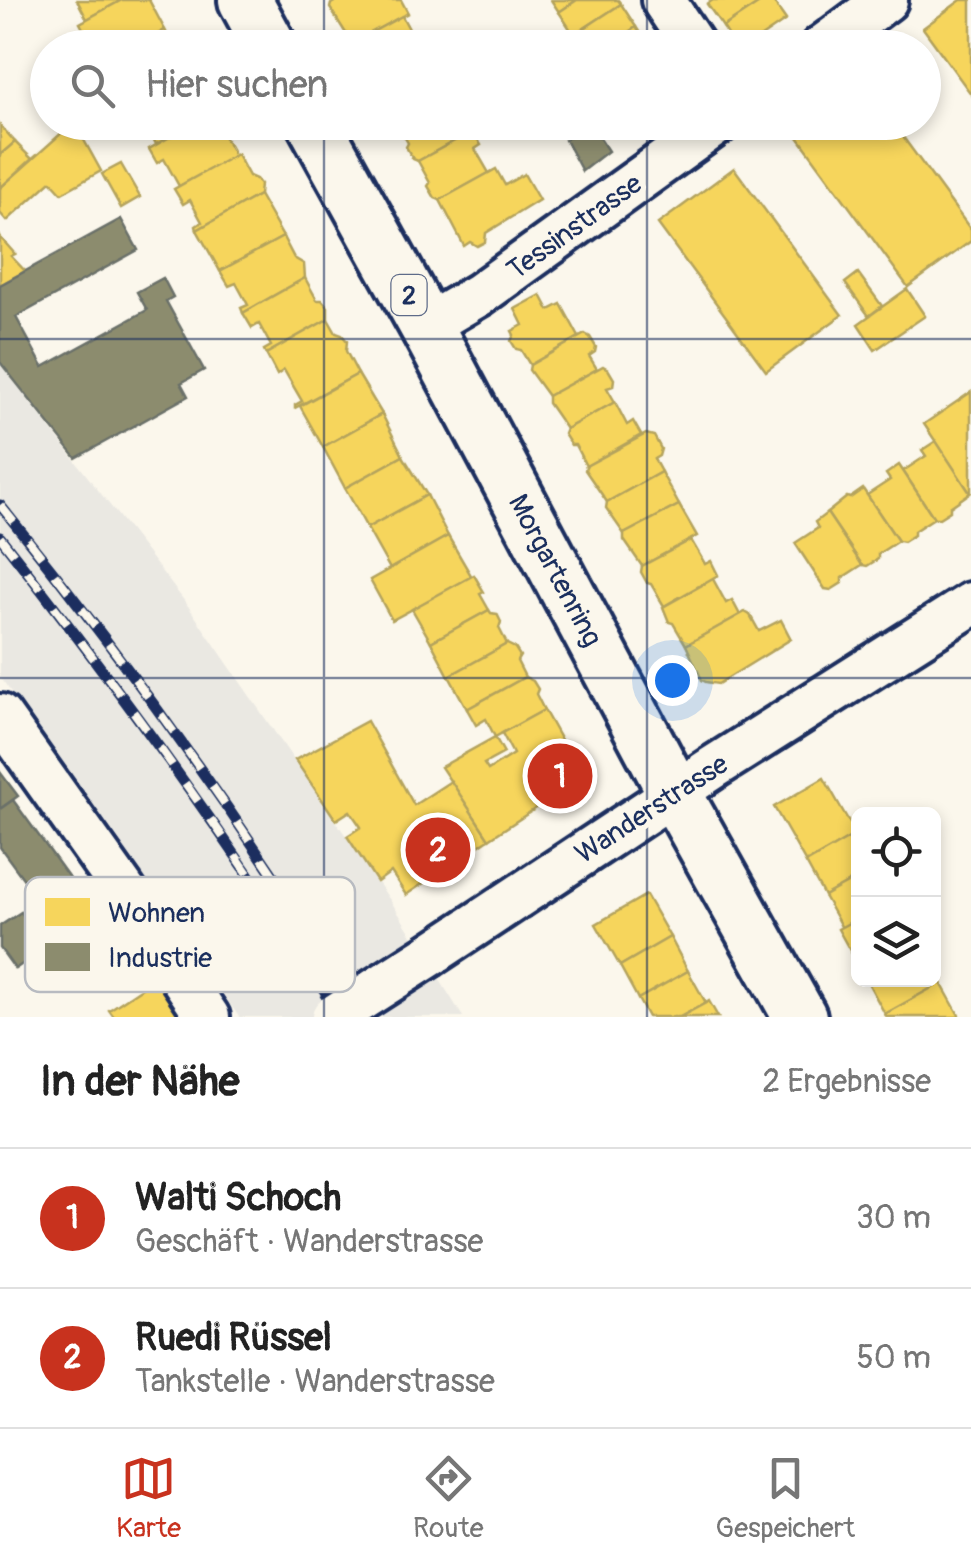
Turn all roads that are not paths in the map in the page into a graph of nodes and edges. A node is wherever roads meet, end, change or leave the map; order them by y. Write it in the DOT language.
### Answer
graph roads {
  1 [pos="245,0"];
  2 [pos="664,0"];
  3 [pos="886,0"];
  4 [pos="262,30"];
  5 [pos="683,30"];
  6 [pos="845,30"];
  7 [pos="323,140"];
  8 [pos="693,140"];
  9 [pos="426,326"];
  10 [pos="971,604"];
  11 [pos="0,716"];
  12 [pos="674,792"];
  13 [pos="114,877"];
  14 [pos="191,992"];
  15 [pos="208,1017"];
  16 [pos="333,1017"];
  17 [pos="800,1017"];
  1 -- 4 [label="main road"];
  2 -- 5 [label="street"];
  3 -- 6 [label="street"];
  7 -- 9 [label="main road, Morgartenring / 2"];
  8 -- 9 [label="street, Tessinstrasse"];
  9 -- 12 [label="main road, Morgartenring / 2"];
  10 -- 12 [label="street, Wanderstrasse"];
  11 -- 13 [label="street"];
  12 -- 16 [label="street, Wanderstrasse, bridge"];
  12 -- 17 [label="main road, Morgartenring / 2"];
  14 -- 15 [label="street"];
}
